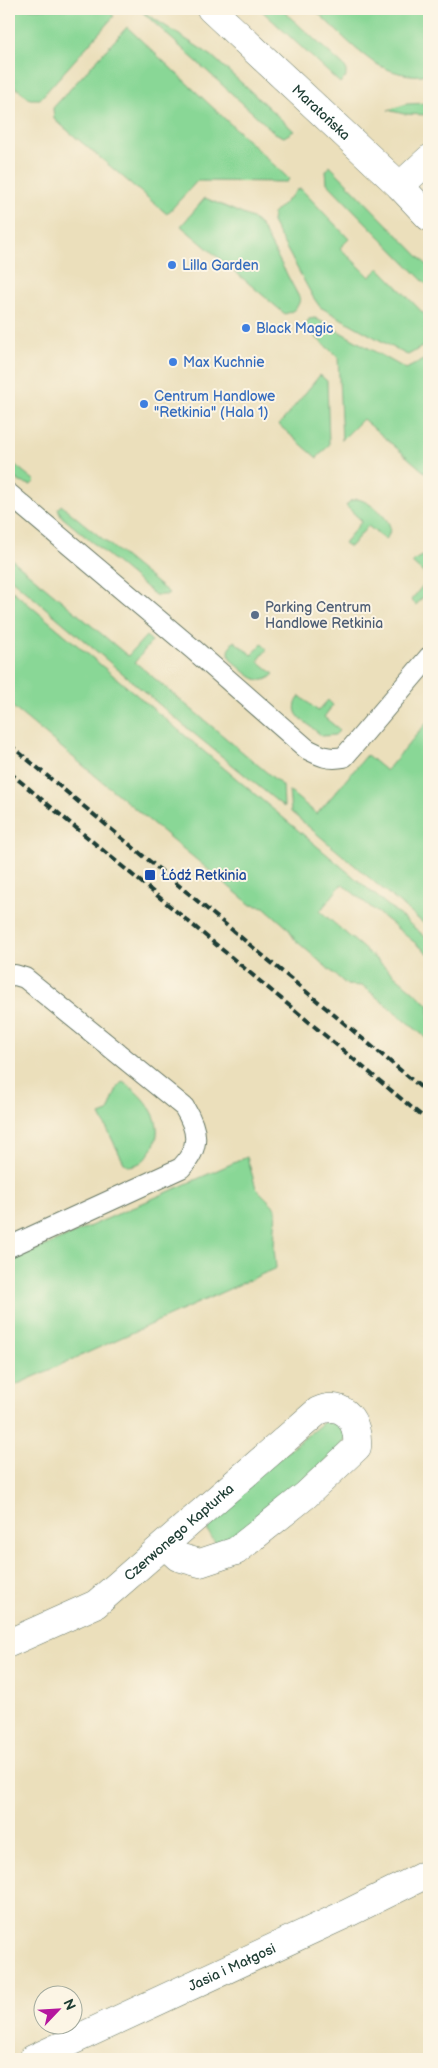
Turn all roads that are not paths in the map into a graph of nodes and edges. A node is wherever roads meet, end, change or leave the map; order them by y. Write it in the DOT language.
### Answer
graph roads {
  1 [pos="211,9"];
  2 [pos="429,159"];
  3 [pos="400,186"];
  4 [pos="429,217"];
  5 [pos="9,494"];
  6 [pos="429,658"];
  7 [pos="9,976"];
  8 [pos="9,1247"];
  9 [pos="165,1545"];
  10 [pos="9,1643"];
  11 [pos="429,1873"];
  12 [pos="33,2059"];
  1 -- 3 [label="street, Maratońska"];
  2 -- 3 [label="street"];
  3 -- 4 [label="street, Maratońska"];
  5 -- 6 [label="lane"];
  7 -- 8 [label="lane"];
  9 -- 9 [label="street, Czerwonego Kapturka"];
  9 -- 10 [label="street, Czerwonego Kapturka"];
  11 -- 12 [label="street, Jasia i Małgosi"];
}
